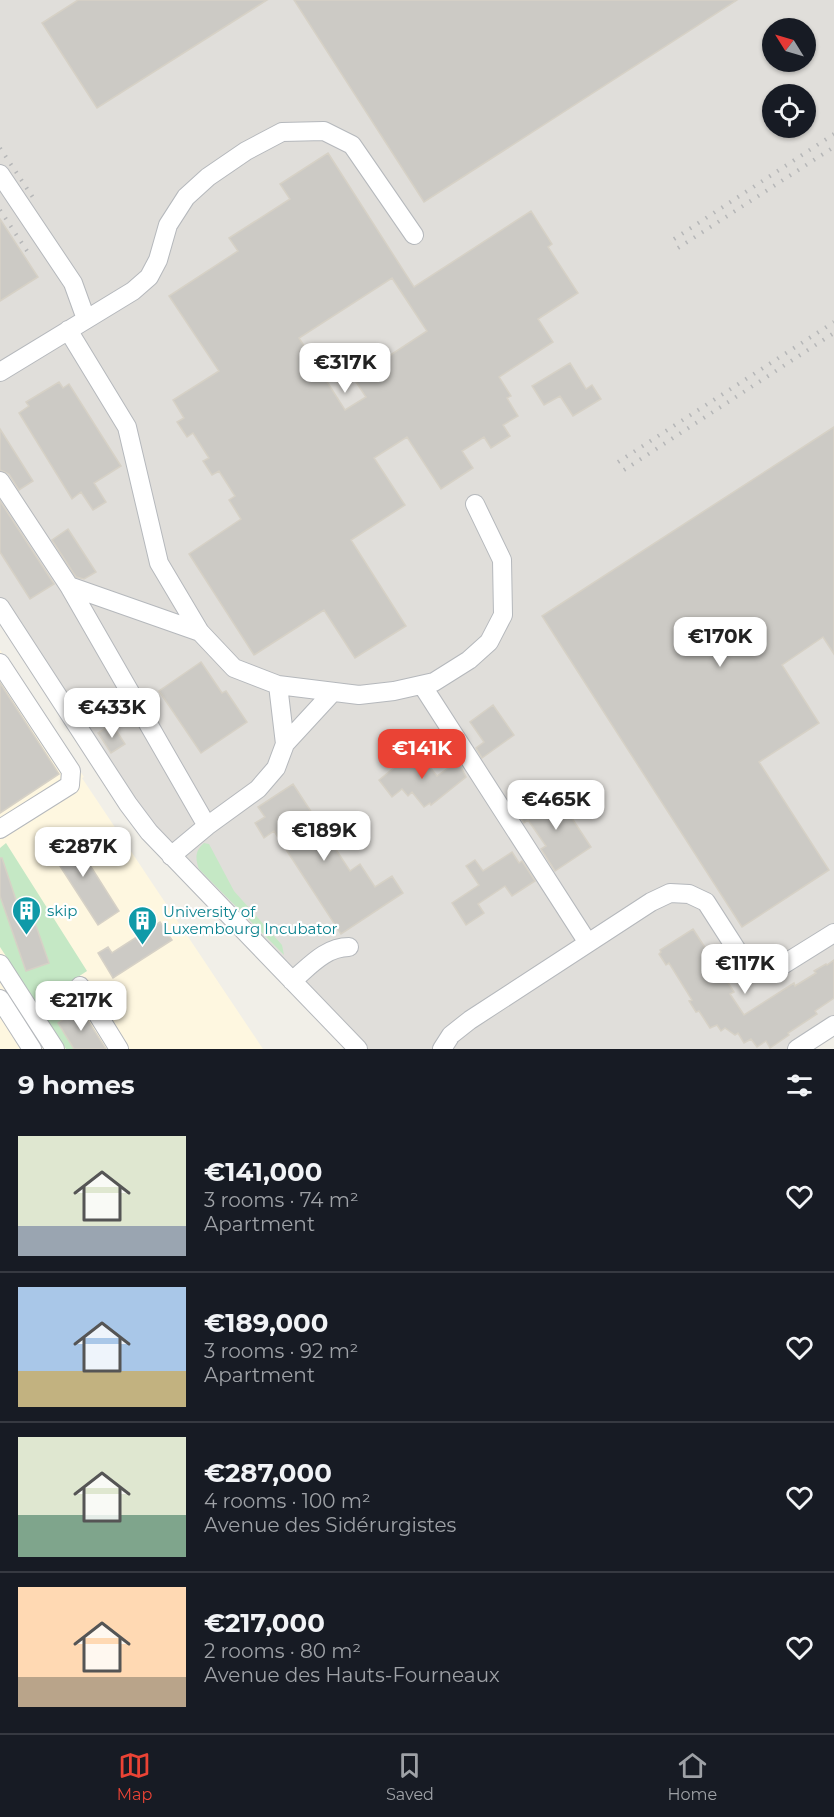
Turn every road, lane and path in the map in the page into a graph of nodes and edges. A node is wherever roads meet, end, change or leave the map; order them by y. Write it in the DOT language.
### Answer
graph roads {
  1 [pos="0,174"];
  2 [pos="414,235"];
  3 [pos="86,319"];
  4 [pos="68,330"];
  5 [pos="0,372"];
  6 [pos="0,481"];
  7 [pos="475,504"];
  8 [pos="69,586"];
  9 [pos="0,607"];
  10 [pos="200,632"];
  11 [pos="0,663"];
  12 [pos="278,685"];
  13 [pos="422,685"];
  14 [pos="332,693"];
  15 [pos="285,744"];
  16 [pos="207,826"];
  17 [pos="0,829"];
  18 [pos="171,856"];
  19 [pos="834,933"];
  20 [pos="588,943"];
  21 [pos="349,947"];
  22 [pos="0,964"];
  23 [pos="292,981"];
  24 [pos="80,986"];
  25 [pos="3,1010"];
  26 [pos="834,1025"];
  27 [pos="32,1049"];
  28 [pos="55,1049"];
  29 [pos="119,1049"];
  30 [pos="358,1049"];
  31 [pos="442,1049"];
  32 [pos="797,1049"];
  1 -- 3 [label="street"];
  2 -- 3 [label="street"];
  3 -- 4 [label="street"];
  4 -- 5 [label="street"];
  4 -- 10 [label="street"];
  6 -- 8 [label="street"];
  7 -- 13 [label="street"];
  8 -- 10 [label="street"];
  8 -- 16 [label="street"];
  9 -- 18 [label="street"];
  10 -- 12 [label="street"];
  11 -- 17 [label="street"];
  12 -- 14 [label="street"];
  12 -- 15 [label="street"];
  13 -- 14 [label="street"];
  13 -- 20 [label="street"];
  14 -- 15 [label="street"];
  15 -- 16 [label="street"];
  16 -- 18 [label="street"];
  18 -- 23 [label="street"];
  19 -- 20 [label="street"];
  20 -- 31 [label="street"];
  21 -- 23 [label="street"];
  22 -- 28 [label="street"];
  23 -- 30 [label="street"];
  24 -- 29 [label="street"];
  25 -- 27 [label="street"];
  26 -- 32 [label="street"];
}
